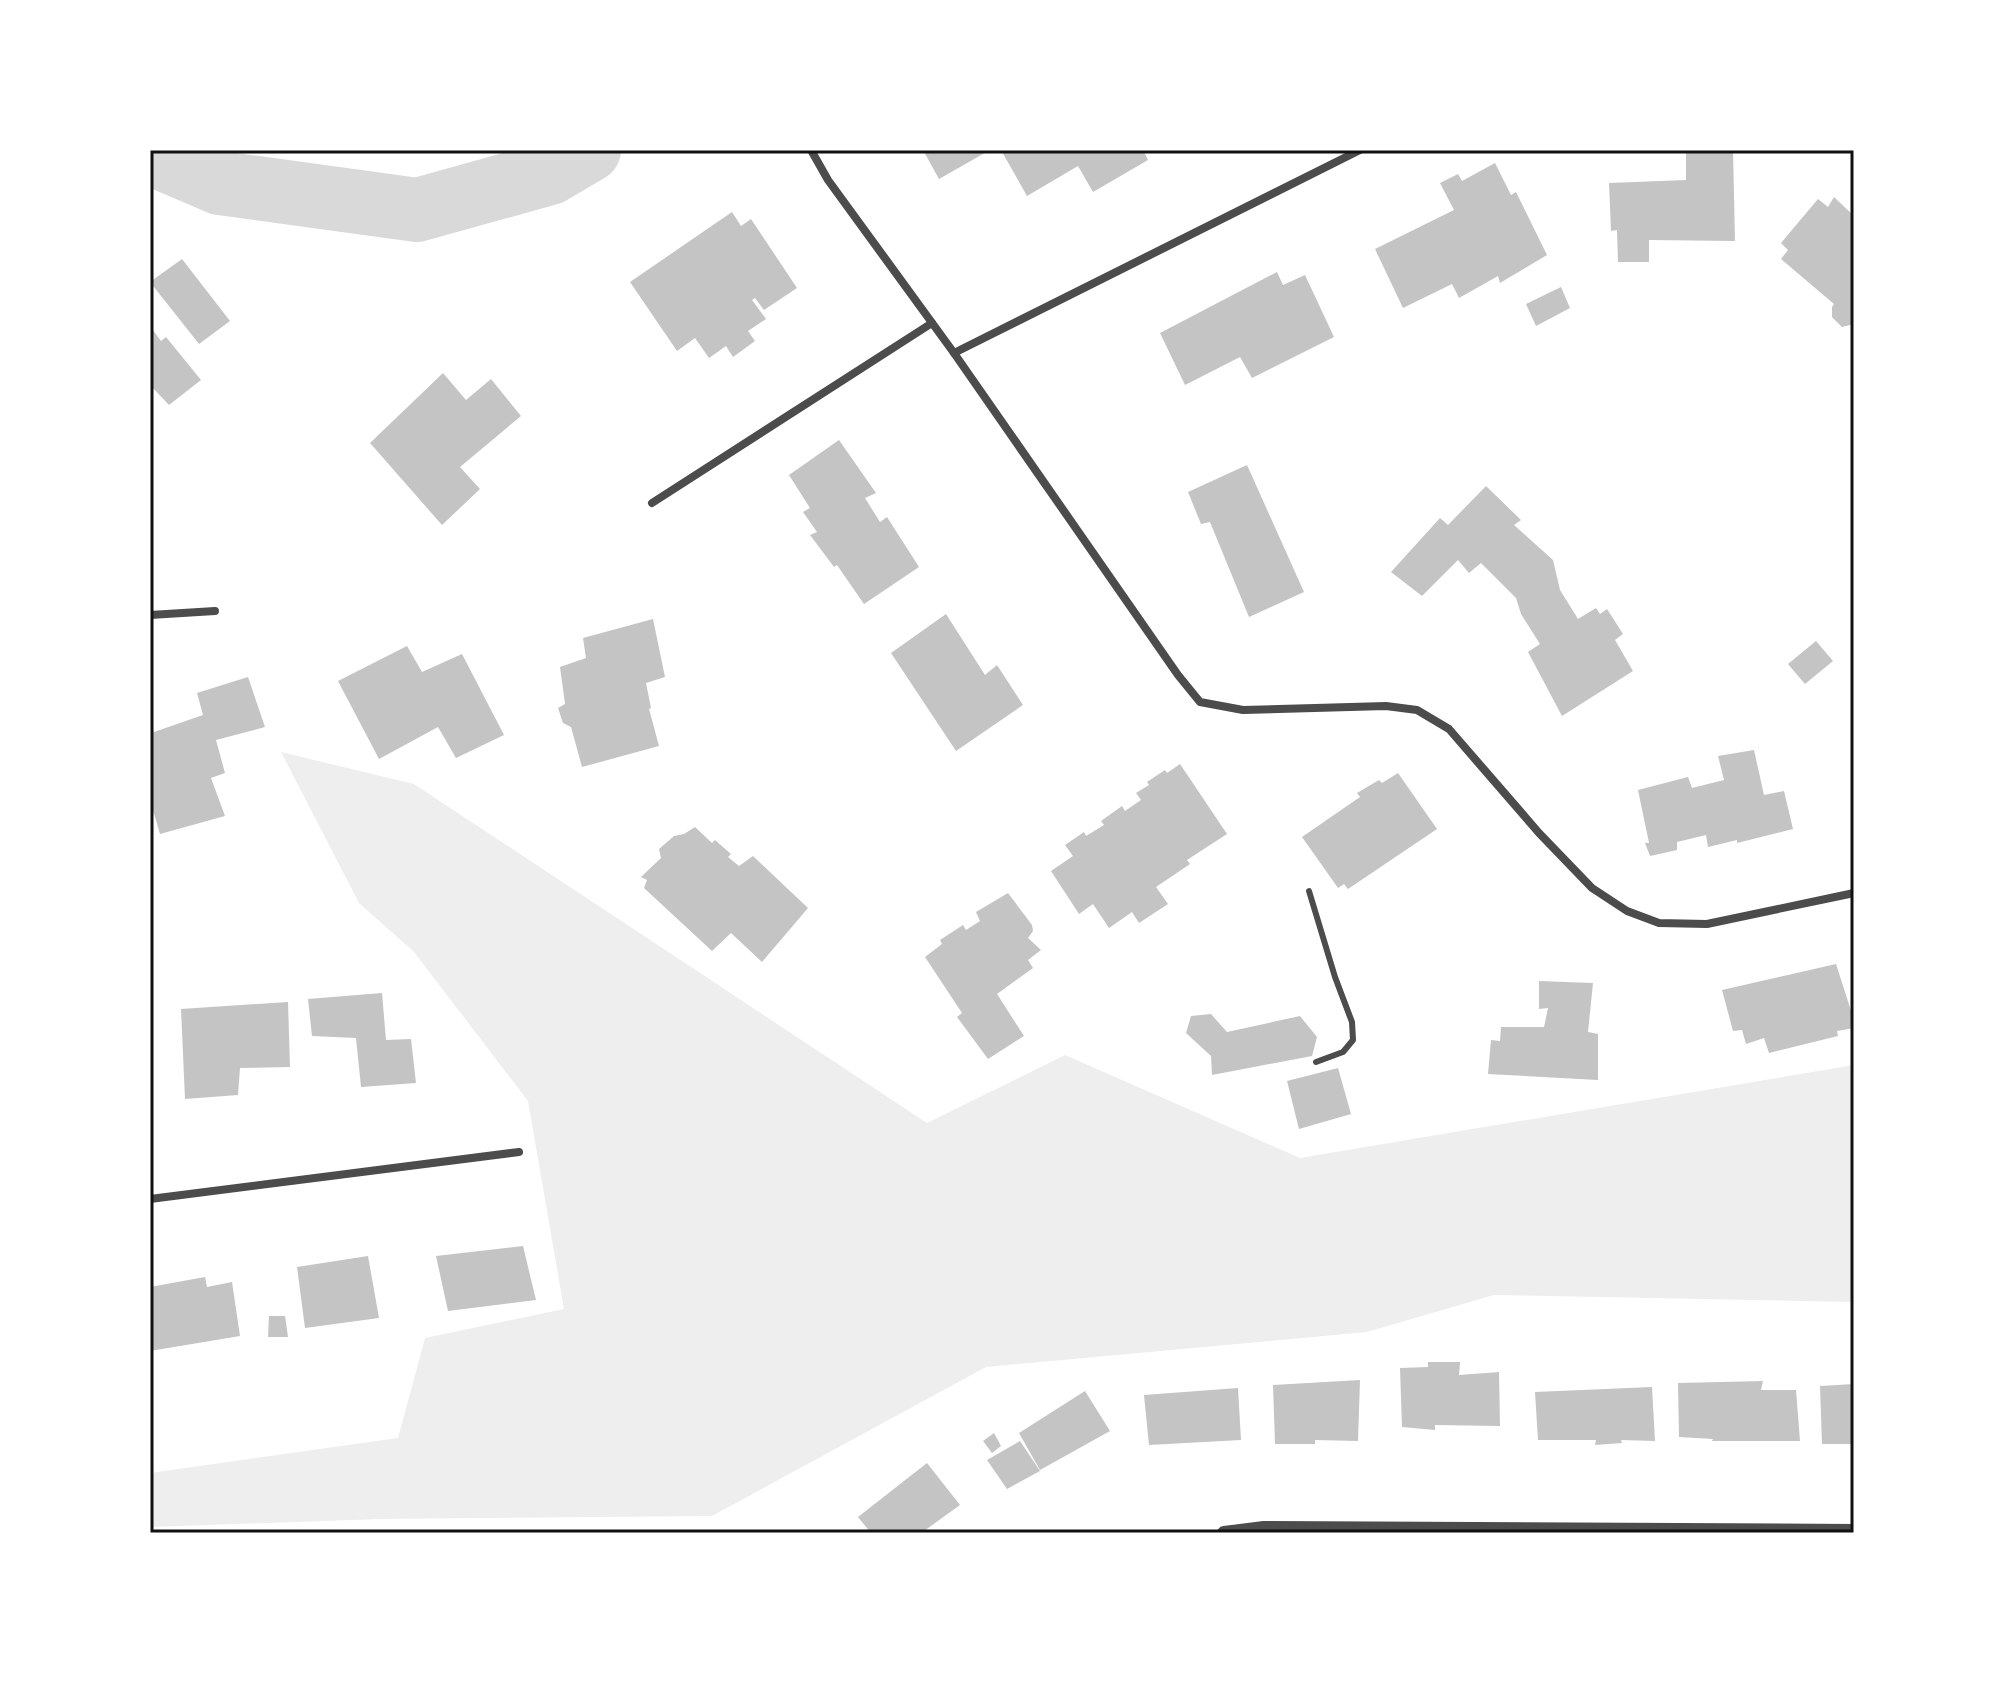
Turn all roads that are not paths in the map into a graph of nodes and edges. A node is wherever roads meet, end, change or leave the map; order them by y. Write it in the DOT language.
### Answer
graph roads {
  1 [pos="811,150"];
  2 [pos="1360,150"];
  3 [pos="932,323"];
  4 [pos="954,353"];
  5 [pos="652,503"];
  6 [pos="215,611"];
  7 [pos="150,615"];
  8 [pos="1309,891"];
  9 [pos="1854,893"];
  10 [pos="1316,1062"];
  11 [pos="519,1152"];
  12 [pos="150,1199"];
  13 [pos="1854,1531"];
  14 [pos="1809,1532"];
  15 [pos="1224,1533"];
  1 -- 3 [label="street"];
  2 -- 4 [label="street"];
  3 -- 4 [label="street"];
  3 -- 5 [label="street"];
  4 -- 9 [label="street"];
  6 -- 7 [label="street"];
  8 -- 10 [label="lane"];
  11 -- 12 [label="street"];
  13 -- 14 [label="street"];
  14 -- 15 [label="street"];
}
